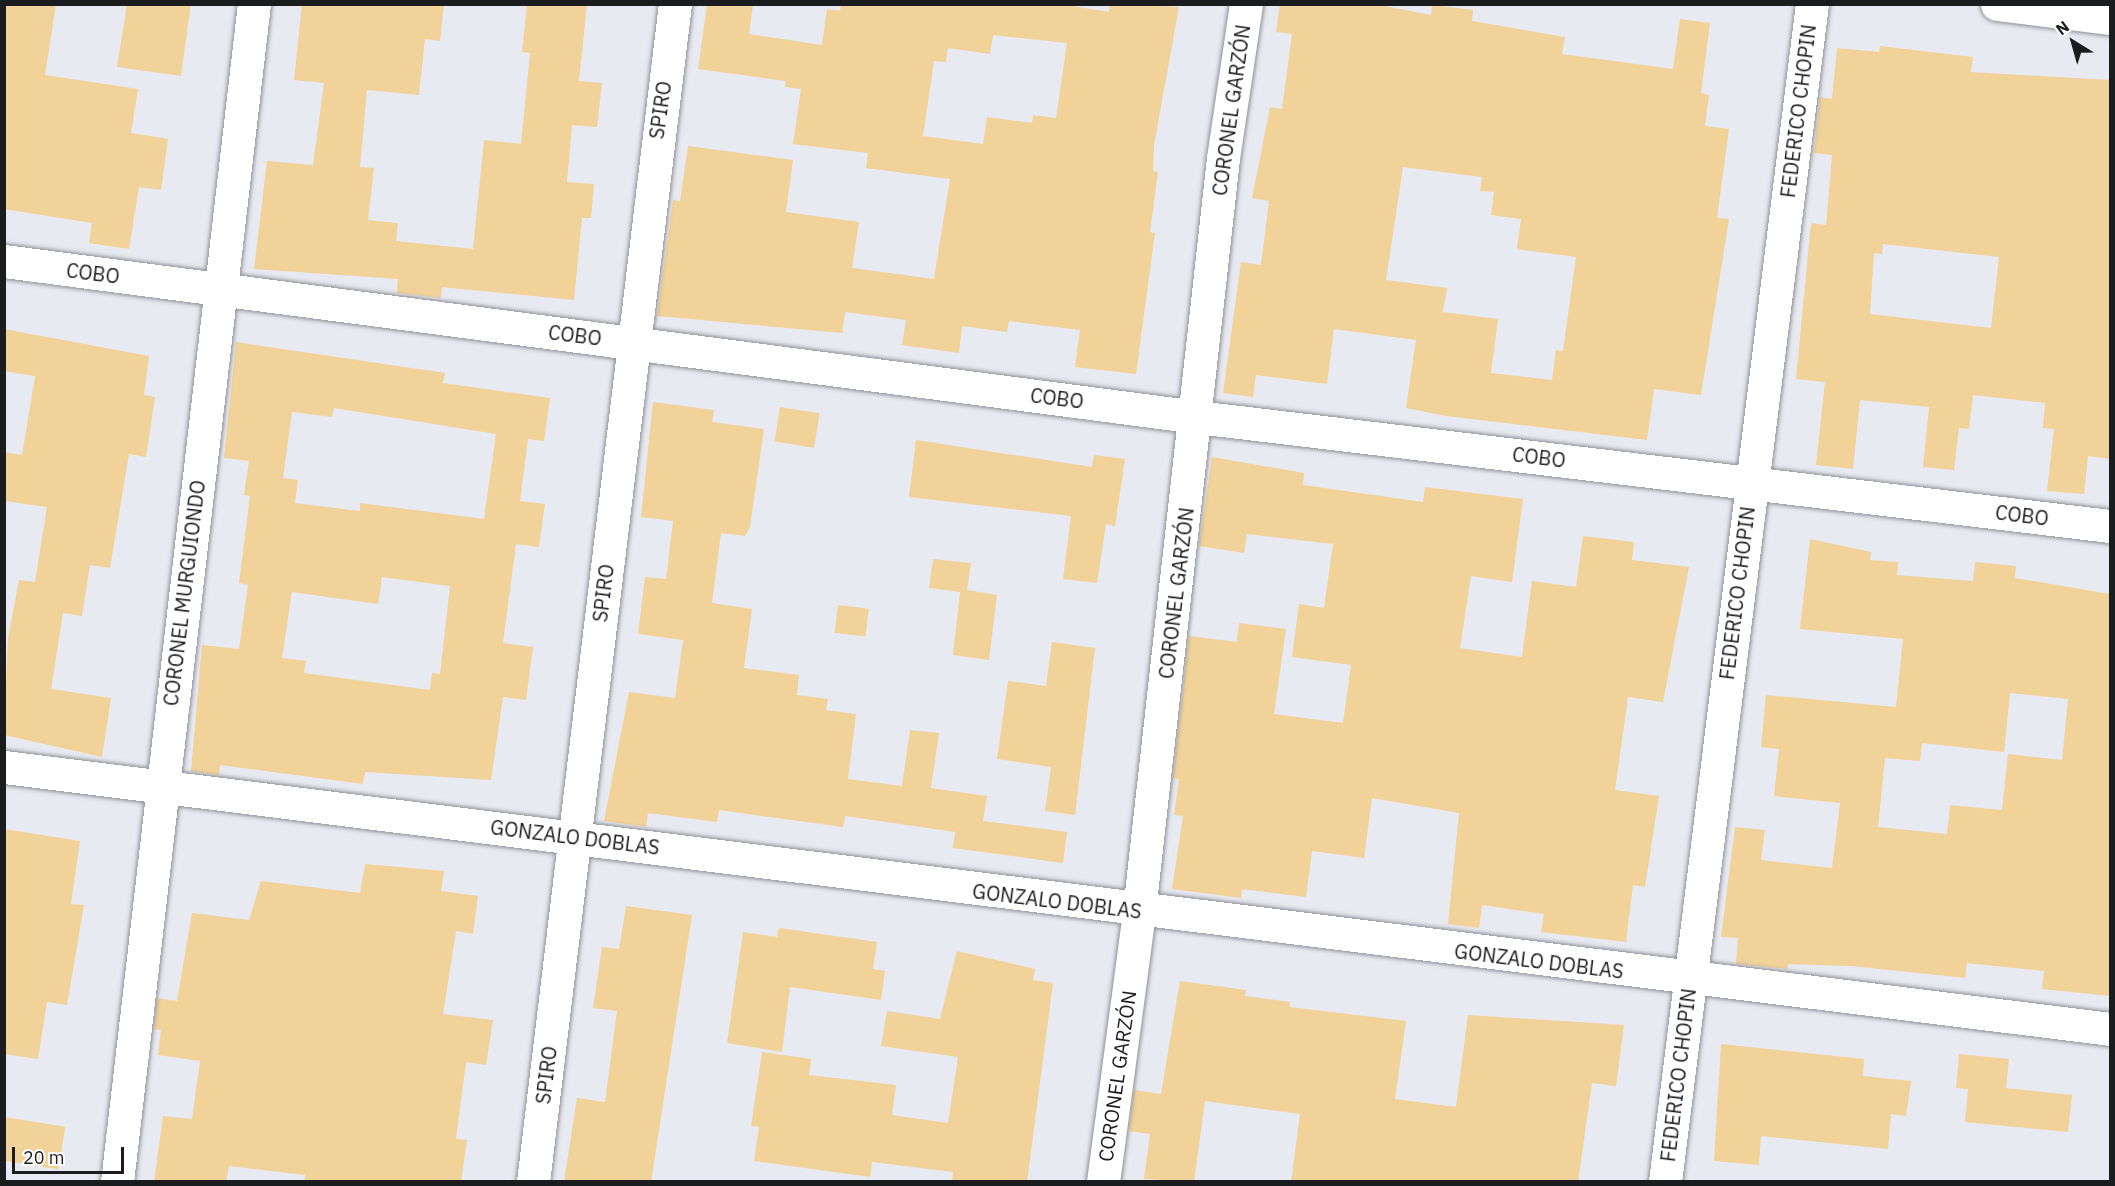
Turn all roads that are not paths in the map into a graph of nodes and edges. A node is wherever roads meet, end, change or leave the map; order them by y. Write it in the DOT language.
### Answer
graph roads {
  1 [pos="254,4"];
  2 [pos="675,4"];
  3 [pos="1246,4"];
  4 [pos="1812,4"];
  5 [pos="1997,4"];
  6 [pos="2110,18"];
  7 [pos="4,261"];
  8 [pos="221,289"];
  9 [pos="633,341"];
  10 [pos="1197,417"];
  11 [pos="1750,482"];
  12 [pos="2110,526"];
  13 [pos="4,767"];
  14 [pos="161,786"];
  15 [pos="574,837"];
  16 [pos="1139,912"];
  17 [pos="1689,980"];
  18 [pos="2110,1029"];
  19 [pos="117,1182"];
  20 [pos="533,1182"];
  21 [pos="1103,1182"];
  22 [pos="1665,1182"];
  1 -- 8 [label="street, CORONEL MURGUIONDO"];
  2 -- 9 [label="street, SPIRO"];
  3 -- 10 [label="street, CORONEL GARZÓN"];
  4 -- 11 [label="street, FEDERICO CHOPIN"];
  5 -- 6 [label="street"];
  7 -- 8 [label="street, COBO"];
  8 -- 9 [label="street, COBO"];
  8 -- 14 [label="street, CORONEL MURGUIONDO"];
  9 -- 10 [label="street, COBO"];
  9 -- 15 [label="street, SPIRO"];
  10 -- 11 [label="street, COBO"];
  10 -- 16 [label="street, CORONEL GARZÓN"];
  11 -- 12 [label="street, COBO"];
  11 -- 17 [label="street, FEDERICO CHOPIN"];
  13 -- 14 [label="street, GONZALO DOBLAS"];
  14 -- 15 [label="street, GONZALO DOBLAS"];
  14 -- 19 [label="street, CORONEL MURGUIONDO"];
  15 -- 16 [label="street, GONZALO DOBLAS"];
  15 -- 20 [label="street, SPIRO"];
  16 -- 17 [label="street, GONZALO DOBLAS"];
  16 -- 21 [label="street, CORONEL GARZÓN"];
  17 -- 18 [label="street, GONZALO DOBLAS"];
  17 -- 22 [label="street, FEDERICO CHOPIN"];
}
